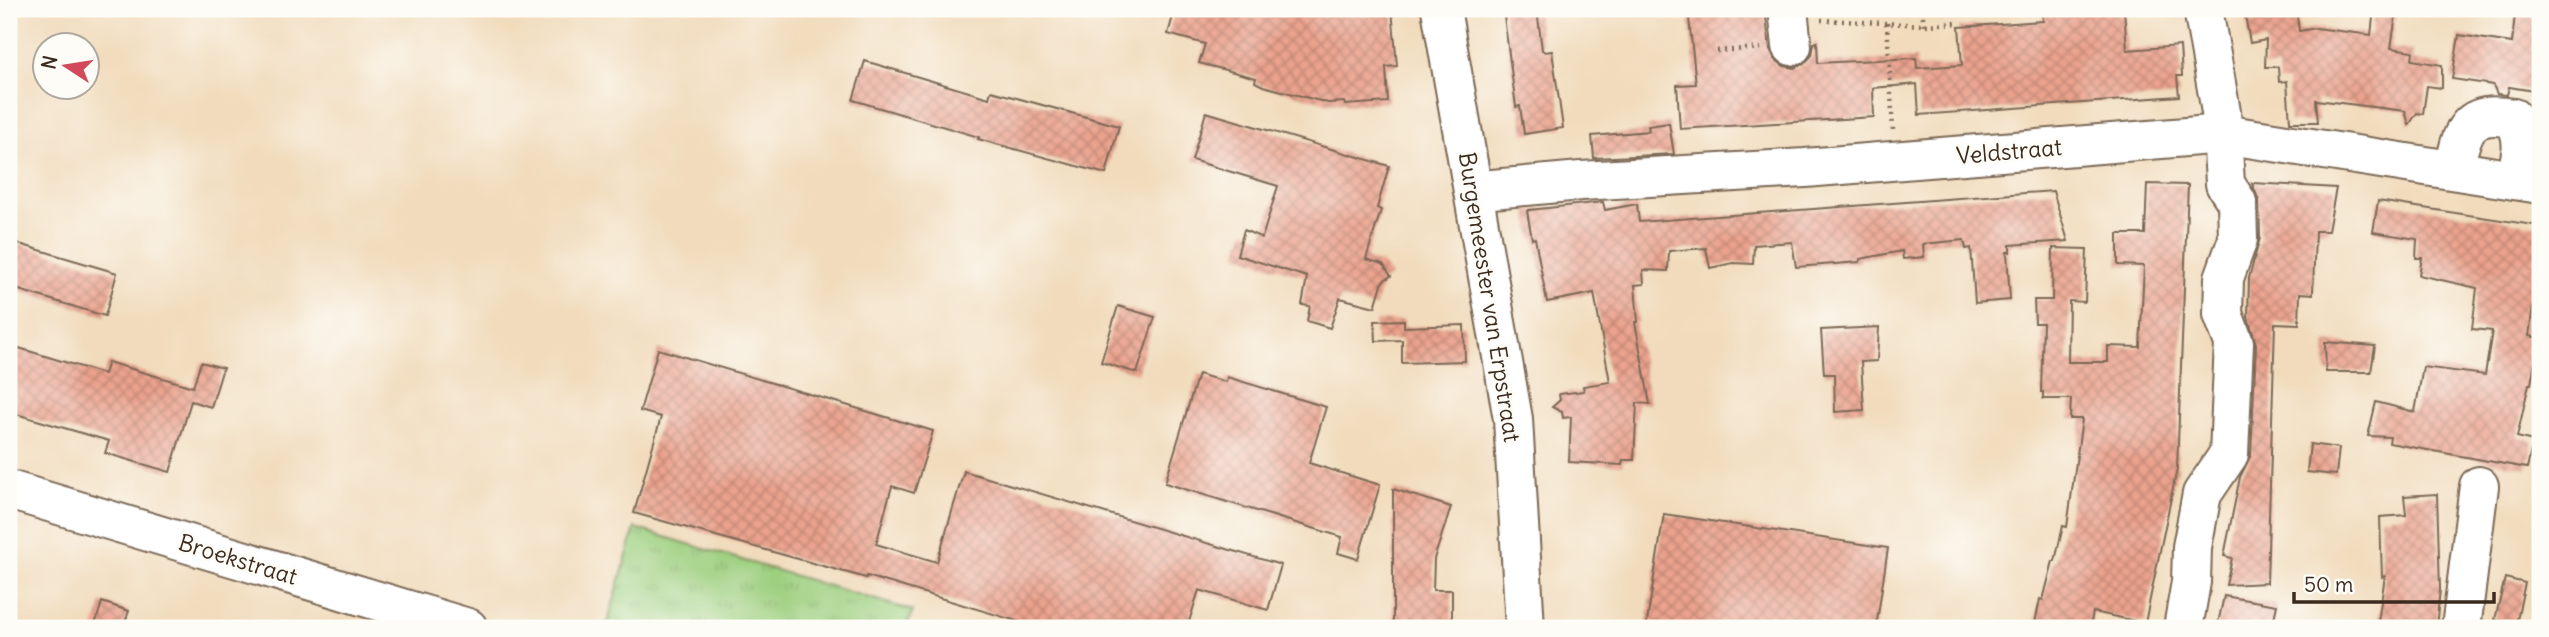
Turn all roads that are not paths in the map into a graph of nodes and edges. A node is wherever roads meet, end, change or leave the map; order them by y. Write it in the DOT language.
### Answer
graph roads {
  1 [pos="1441,9"];
  2 [pos="2203,9"];
  3 [pos="2223,134"];
  4 [pos="2454,170"];
  5 [pos="2528,182"];
  6 [pos="1475,193"];
  7 [pos="2479,486"];
  8 [pos="9,490"];
  9 [pos="468,628"];
  10 [pos="1525,628"];
  11 [pos="2183,628"];
  12 [pos="2461,628"];
  1 -- 6 [label="street, Burgemeester van Erpstraat"];
  2 -- 3 [label="street"];
  3 -- 4 [label="street, Veldstraat"];
  3 -- 6 [label="street, Veldstraat"];
  3 -- 11 [label="street"];
  4 -- 5 [label="street, Veldstraat"];
  4 -- 5 [label="street"];
  6 -- 10 [label="street, Burgemeester van Erpstraat"];
  7 -- 12 [label="street"];
  8 -- 9 [label="street, Broekstraat"];
}
